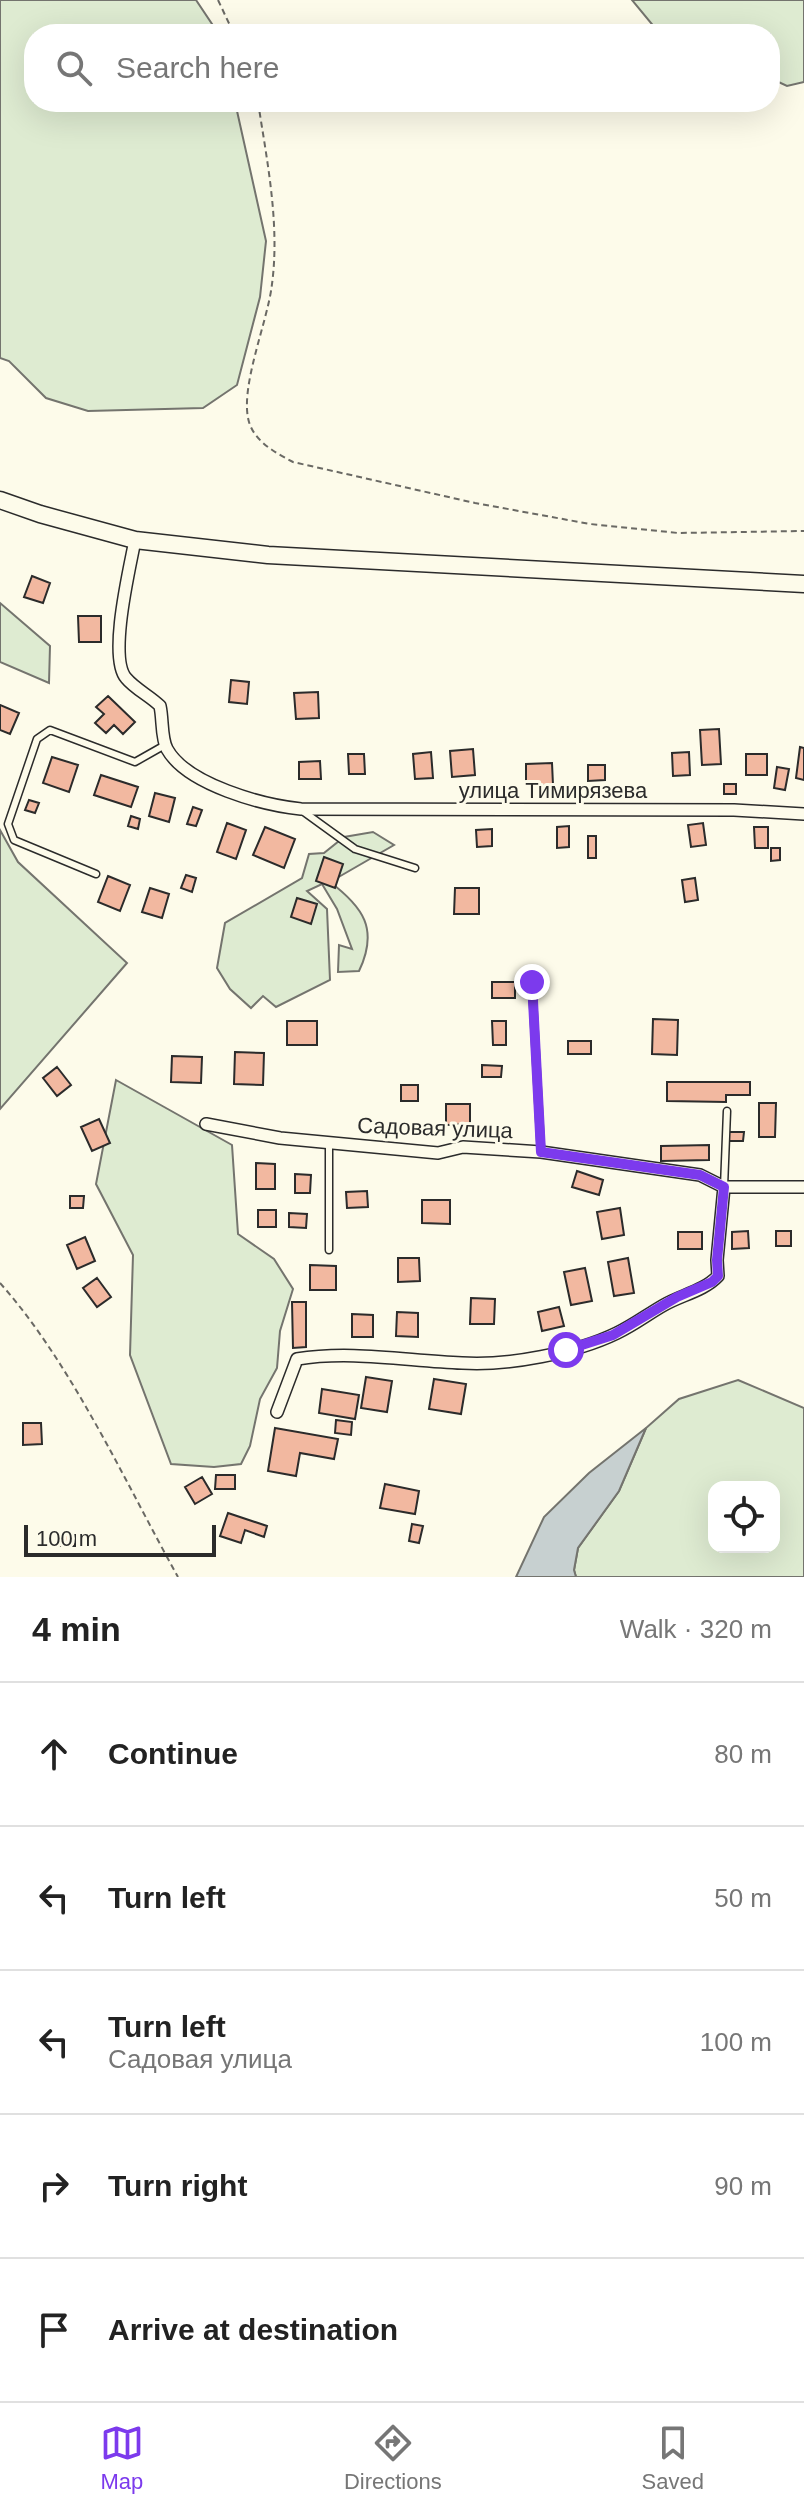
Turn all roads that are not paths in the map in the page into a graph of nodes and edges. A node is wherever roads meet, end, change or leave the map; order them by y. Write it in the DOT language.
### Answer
graph roads {
  1 [pos="0,500"];
  2 [pos="135,540"];
  3 [pos="804,584"];
  4 [pos="165,745"];
  5 [pos="301,809"];
  6 [pos="804,814"];
  7 [pos="415,868"];
  8 [pos="96,874"];
  9 [pos="532,982"];
  10 [pos="727,1111"];
  11 [pos="206,1124"];
  12 [pos="329,1143"];
  13 [pos="541,1152"];
  14 [pos="724,1187"];
  15 [pos="804,1187"];
  16 [pos="329,1250"];
  17 [pos="277,1412"];
  1 -- 2 [label="main road"];
  2 -- 3 [label="main road"];
  2 -- 4 [label="street"];
  4 -- 5 [label="street, улица Тимирязева"];
  4 -- 8 [label="lane"];
  5 -- 6 [label="street, улица Тимирязева"];
  5 -- 7 [label="lane"];
  9 -- 13 [label="lane"];
  10 -- 14 [label="lane"];
  11 -- 12 [label="street, Садовая улица"];
  12 -- 13 [label="street, Садовая улица"];
  12 -- 16 [label="lane"];
  13 -- 14 [label="street, Садовая улица"];
  14 -- 15 [label="street, Садовая улица"];
  14 -- 17 [label="street"];
}
